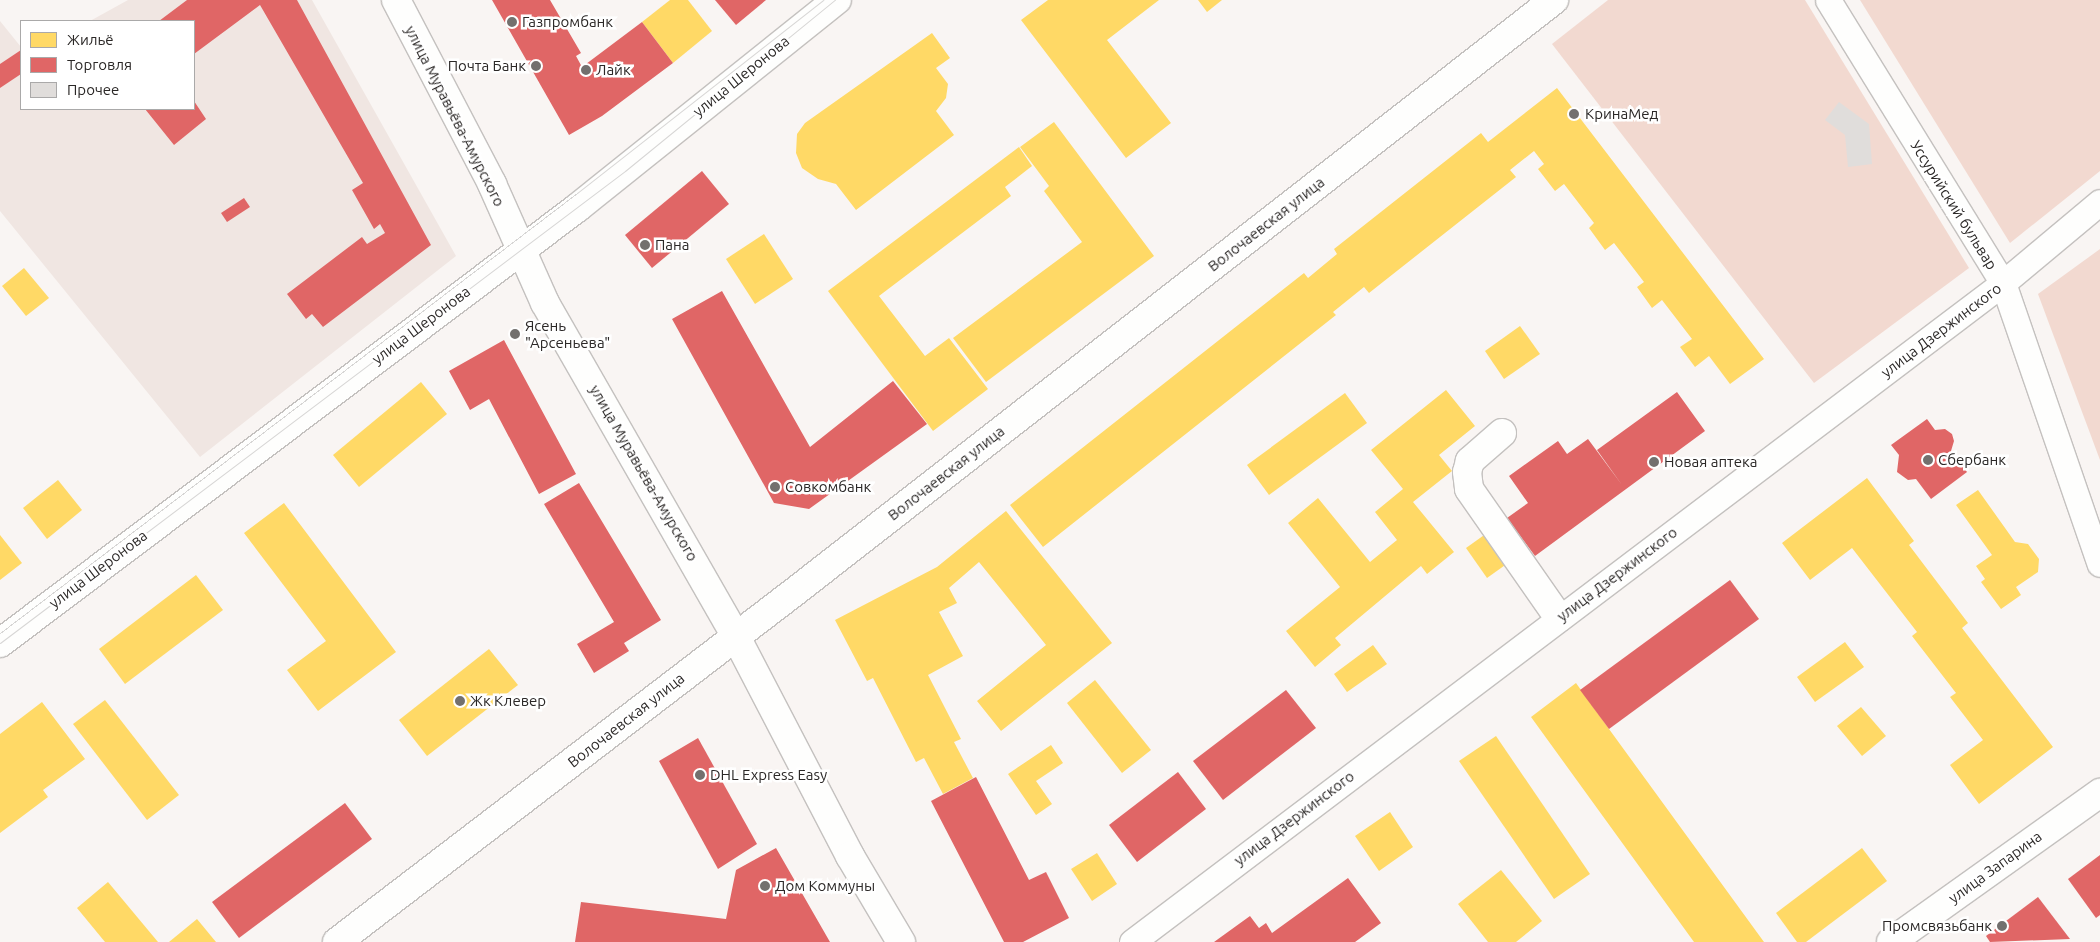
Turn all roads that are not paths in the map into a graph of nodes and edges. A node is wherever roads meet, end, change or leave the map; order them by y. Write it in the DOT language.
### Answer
graph roads {
  1 [pos="396,0"];
  2 [pos="837,0"];
  3 [pos="1554,0"];
  4 [pos="1828,0"];
  5 [pos="2100,202"];
  6 [pos="521,250"];
  7 [pos="2003,283"];
  8 [pos="1502,433"];
  9 [pos="2100,564"];
  10 [pos="1559,618"];
  11 [pos="735,635"];
  12 [pos="0,643"];
  13 [pos="2100,793"];
  14 [pos="337,942"];
  15 [pos="901,942"];
  16 [pos="1132,942"];
  17 [pos="1891,942"];
  1 -- 6 [label="main road, улица Муравьёва-Амурского"];
  2 -- 6 [label="main road, улица Шеронова"];
  3 -- 11 [label="main road, Волочаевская улица"];
  4 -- 7 [label="street, Уссурийский бульвар"];
  5 -- 7 [label="street, улица Дзержинского"];
  6 -- 11 [label="main road, улица Муравьёва-Амурского"];
  6 -- 12 [label="main road, улица Шеронова"];
  7 -- 9 [label="street, Уссурийский бульвар"];
  7 -- 10 [label="street, улица Дзержинского"];
  8 -- 10 [label="main road"];
  10 -- 16 [label="street, улица Дзержинского"];
  11 -- 14 [label="main road, Волочаевская улица"];
  11 -- 15 [label="main road, улица Муравьёва-Амурского"];
  13 -- 17 [label="main road, улица Запарина"];
}
